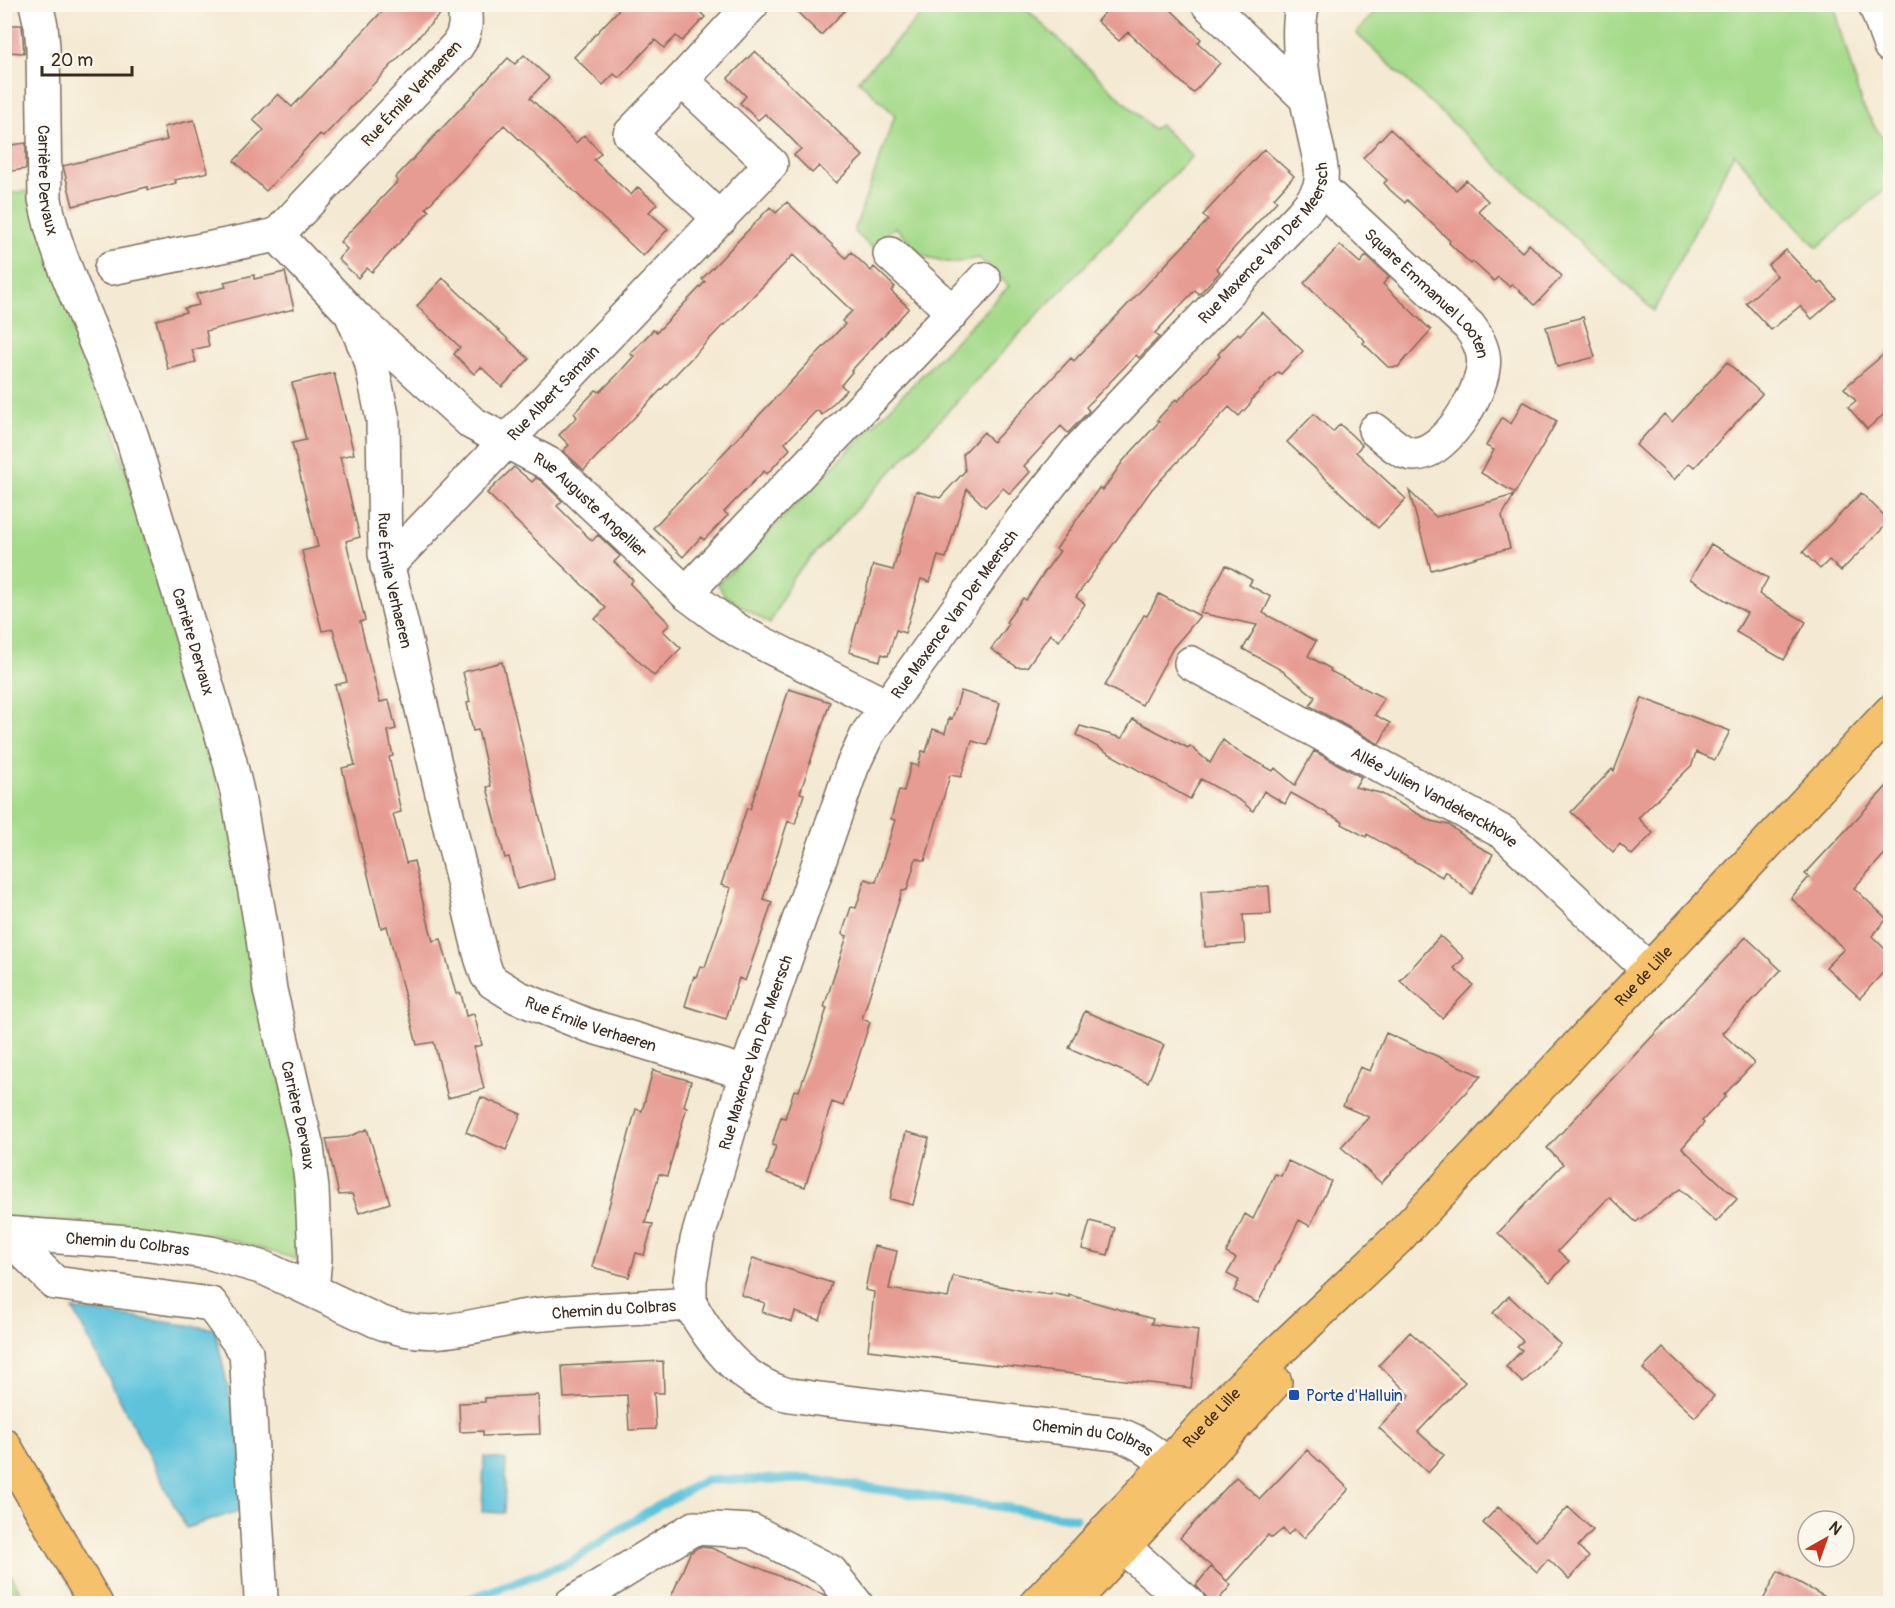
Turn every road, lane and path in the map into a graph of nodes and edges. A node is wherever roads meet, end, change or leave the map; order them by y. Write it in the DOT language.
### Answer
graph roads {
  1 [pos="36,4"];
  2 [pos="464,4"];
  3 [pos="752,4"];
  4 [pos="1208,4"];
  5 [pos="1303,4"];
  6 [pos="1875,4"];
  7 [pos="1890,46"];
  8 [pos="682,80"];
  9 [pos="1306,98"];
  10 [pos="1320,187"];
  11 [pos="720,219"];
  12 [pos="277,235"];
  13 [pos="890,254"];
  14 [pos="111,268"];
  15 [pos="984,279"];
  16 [pos="952,312"];
  17 [pos="351,313"];
  18 [pos="1376,430"];
  19 [pos="506,441"];
  20 [pos="387,566"];
  21 [pos="686,593"];
  22 [pos="1191,663"];
  23 [pos="887,706"];
  24 [pos="1890,712"];
  25 [pos="1649,970"];
  26 [pos="746,1073"];
  27 [pos="5,1233"];
  28 [pos="312,1290"];
  29 [pos="690,1304"];
  30 [pos="4,1445"];
  31 [pos="4,1467"];
  32 [pos="1176,1472"];
  33 [pos="1114,1539"];
  34 [pos="261,1598"];
  35 [pos="72,1604"];
  36 [pos="96,1604"];
  37 [pos="571,1604"];
  38 [pos="856,1604"];
  39 [pos="1036,1604"];
  40 [pos="1071,1604"];
  41 [pos="1189,1604"];
  1 -- 28 [label="street, Carrière Dervaux"];
  2 -- 12 [label="street, Rue Émile Verhaeren"];
  3 -- 8 [label="street"];
  4 -- 9 [label="street"];
  5 -- 9 [label="street, Rue Maxence Van Der Meersch"];
  6 -- 7 [label="street"];
  8 -- 11 [label="street, Rue Albert Samain"];
  8 -- 11 [label="street"];
  9 -- 10 [label="street, Rue Maxence Van Der Meersch"];
  10 -- 18 [label="street, Square Emmanuel Looten"];
  10 -- 23 [label="street, Rue Maxence Van Der Meersch"];
  11 -- 19 [label="street, Rue Albert Samain"];
  12 -- 14 [label="street"];
  12 -- 17 [label="street, Rue Émile Verhaeren"];
  13 -- 16 [label="street"];
  15 -- 16 [label="street"];
  16 -- 21 [label="street"];
  17 -- 19 [label="street, Rue Auguste Angellier"];
  17 -- 20 [label="street, Rue Émile Verhaeren"];
  19 -- 20 [label="street, Rue Albert Samain"];
  19 -- 21 [label="street, Rue Auguste Angellier"];
  20 -- 26 [label="street, Rue Émile Verhaeren"];
  21 -- 23 [label="street, Rue Auguste Angellier"];
  22 -- 25 [label="street, Allée Julien Vandekerckhove"];
  23 -- 26 [label="street, Rue Maxence Van Der Meersch"];
  24 -- 25 [label="main road, Rue de Lille"];
  25 -- 32 [label="main road, Rue de Lille"];
  26 -- 29 [label="street, Rue Maxence Van Der Meersch"];
  27 -- 28 [label="street, Chemin du Colbras"];
  27 -- 34 [label="street"];
  28 -- 29 [label="street, Chemin du Colbras"];
  29 -- 32 [label="street, Chemin du Colbras"];
  30 -- 36 [label="main road"];
  31 -- 35 [label="main road"];
  32 -- 33 [label="main road, Rue de Lille"];
  33 -- 39 [label="main road, Rue de Lille"];
  33 -- 40 [label="main road, Rue de Lille"];
  33 -- 41 [label="street"];
  37 -- 38 [label="street"];
}
